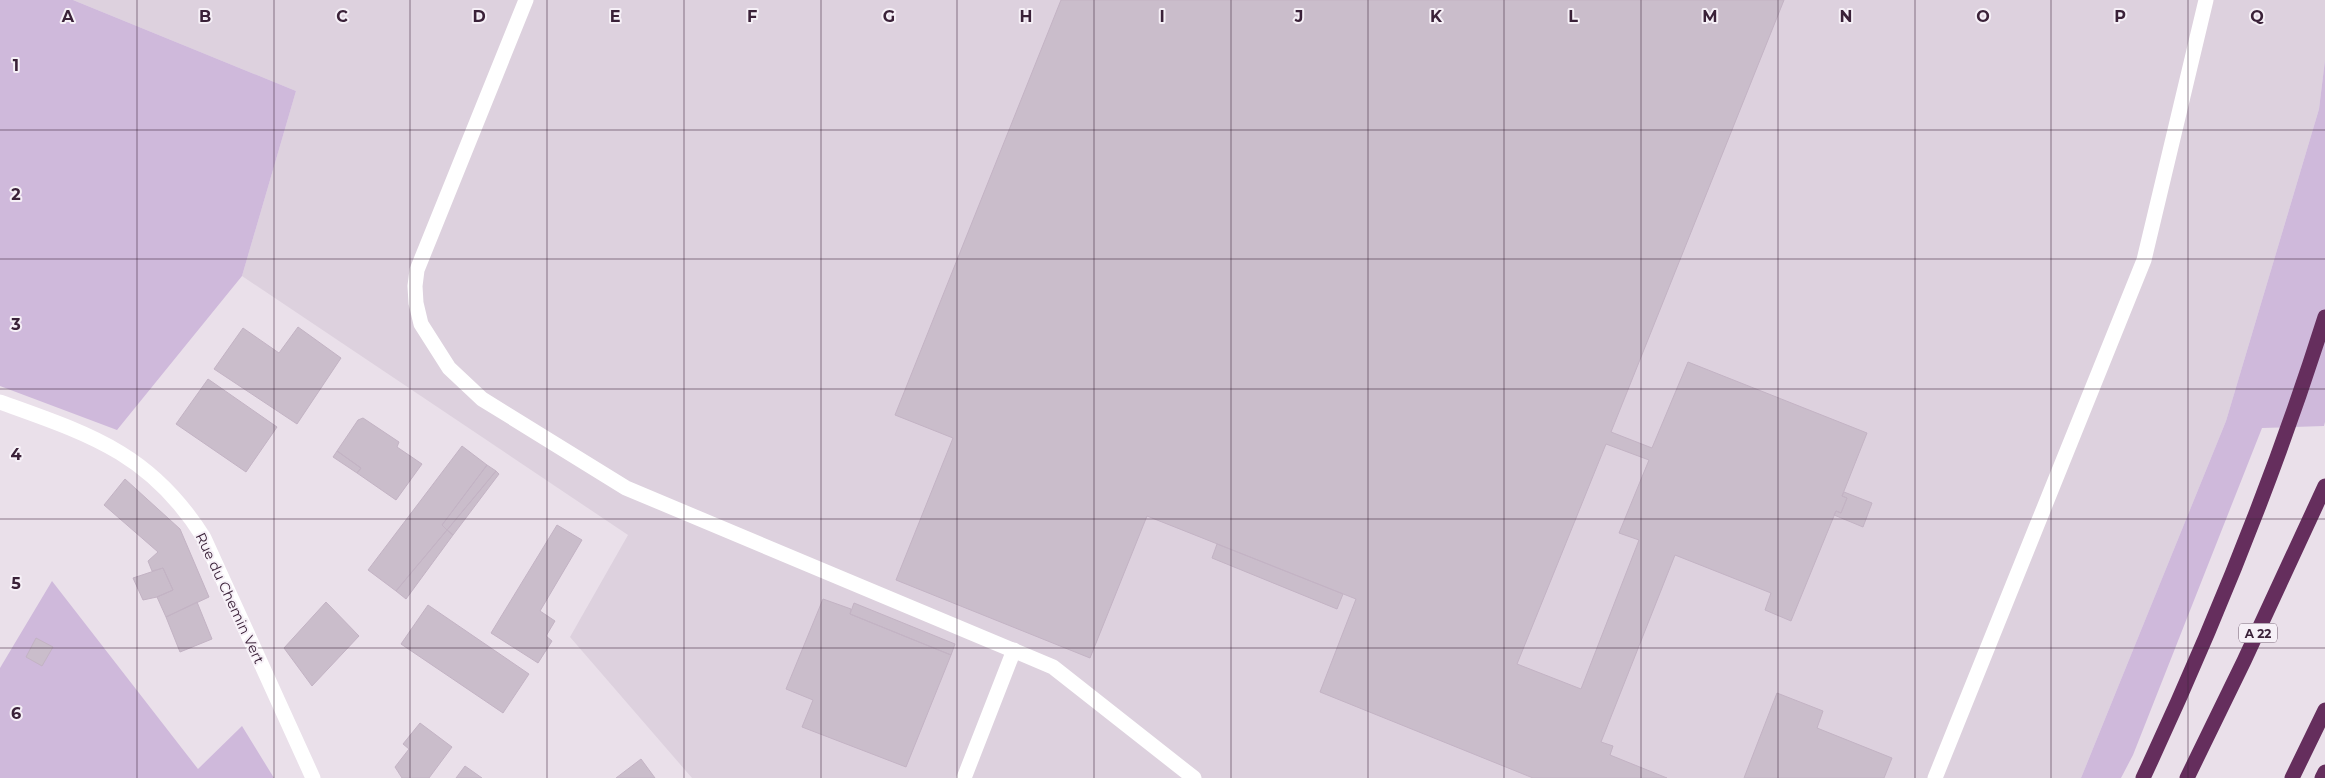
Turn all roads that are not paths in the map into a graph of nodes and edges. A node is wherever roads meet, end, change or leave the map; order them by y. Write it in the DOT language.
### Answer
graph roads {
  1 [pos="526,0"];
  2 [pos="2206,0"];
  3 [pos="2325,317"];
  4 [pos="0,402"];
  5 [pos="2325,486"];
  6 [pos="1014,650"];
  7 [pos="2325,710"];
  8 [pos="2325,772"];
  9 [pos="313,778"];
  10 [pos="964,778"];
  11 [pos="1194,778"];
  12 [pos="1935,778"];
  13 [pos="2143,778"];
  14 [pos="2187,778"];
  15 [pos="2292,778"];
  16 [pos="2322,778"];
  1 -- 6 [label="street"];
  2 -- 12 [label="street"];
  3 -- 13 [label="highway"];
  4 -- 9 [label="street, Rue du Chemin Vert"];
  5 -- 14 [label="highway, A 22"];
  6 -- 10 [label="street"];
  6 -- 11 [label="street"];
  7 -- 15 [label="highway"];
  8 -- 16 [label="highway"];
}
